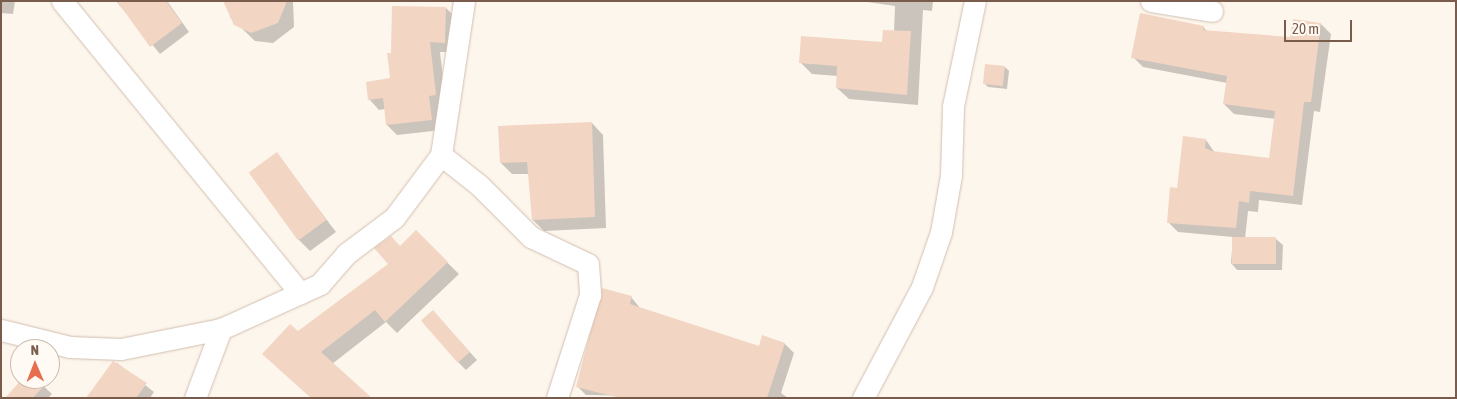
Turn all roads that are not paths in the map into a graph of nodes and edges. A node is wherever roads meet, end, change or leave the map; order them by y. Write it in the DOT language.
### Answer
graph roads {
  1 [pos="62,1"];
  2 [pos="464,1"];
  3 [pos="975,1"];
  4 [pos="1151,1"];
  5 [pos="1212,11"];
  6 [pos="441,155"];
  7 [pos="300,293"];
  8 [pos="221,329"];
  9 [pos="1,330"];
  10 [pos="195,398"];
  11 [pos="558,398"];
  12 [pos="863,398"];
  1 -- 7 [label="street"];
  2 -- 6 [label="street"];
  3 -- 12 [label="street"];
  4 -- 5 [label="street"];
  6 -- 7 [label="street"];
  6 -- 11 [label="street"];
  7 -- 8 [label="street"];
  8 -- 9 [label="street"];
  8 -- 10 [label="street"];
}
